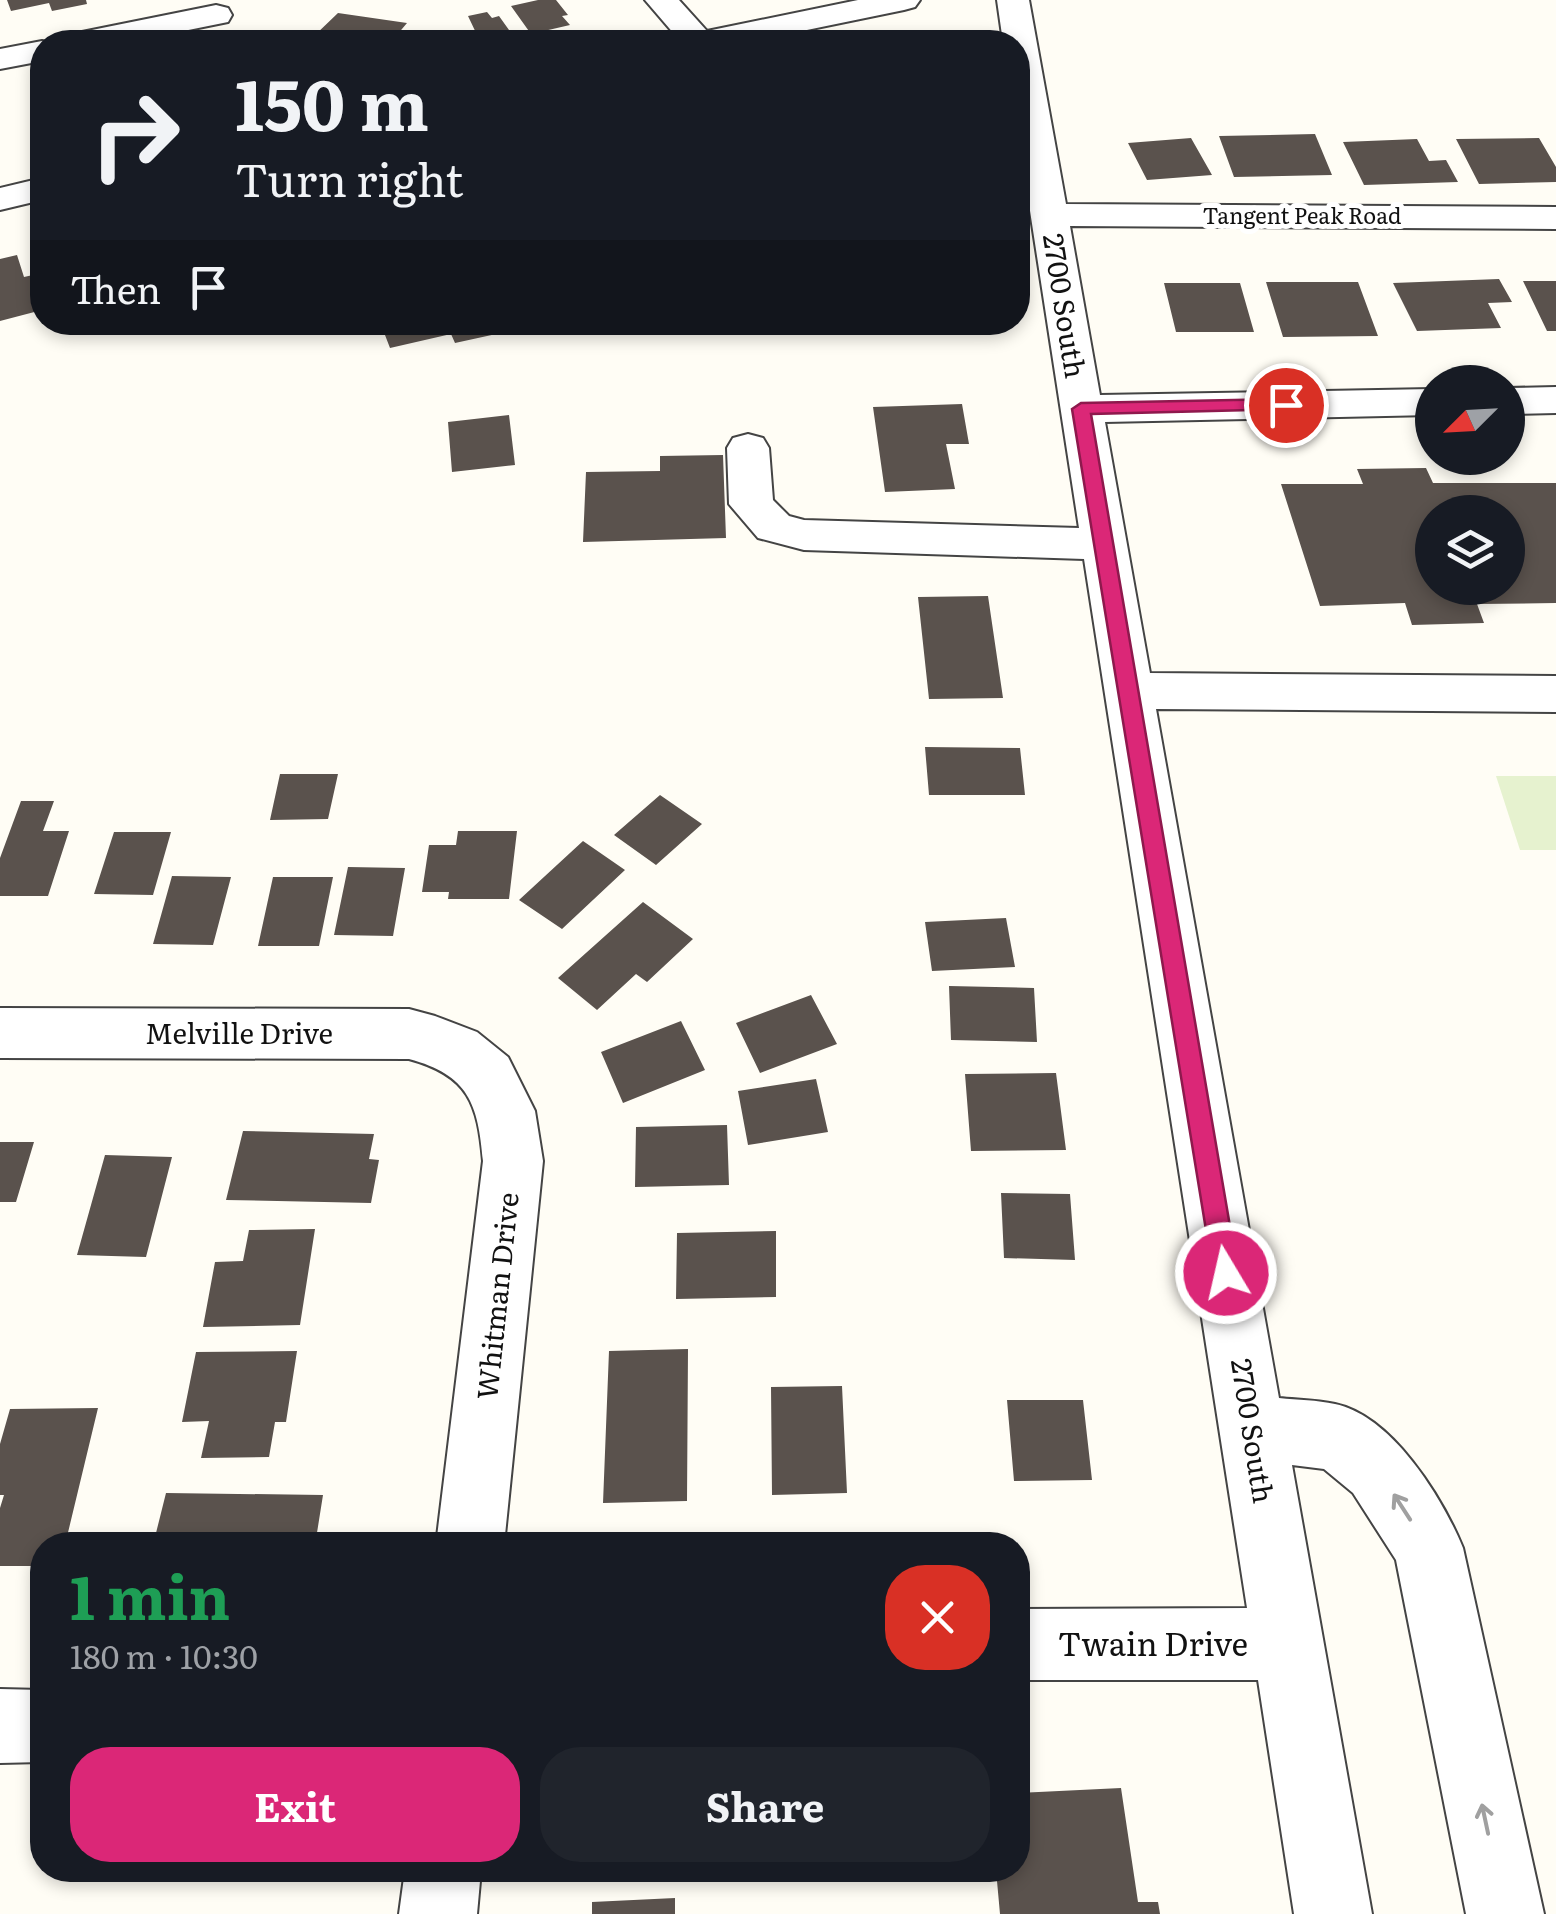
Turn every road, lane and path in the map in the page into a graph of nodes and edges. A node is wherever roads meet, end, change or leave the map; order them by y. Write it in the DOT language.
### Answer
graph roads {
  1 [pos="661,0"];
  2 [pos="904,0"];
  3 [pos="1013,0"];
  4 [pos="216,15"];
  5 [pos="142,30"];
  6 [pos="690,30"];
  7 [pos="759,30"];
  8 [pos="1018,30"];
  9 [pos="30,53"];
  10 [pos="0,59"];
  11 [pos="1030,102"];
  12 [pos="30,192"];
  13 [pos="0,199"];
  14 [pos="1049,215"];
  15 [pos="1556,218"];
  16 [pos="1525,400"];
  17 [pos="1556,400"];
  18 [pos="1415,402"];
  19 [pos="1081,409"];
  20 [pos="748,448"];
  21 [pos="1104,544"];
  22 [pos="1128,691"];
  23 [pos="1556,694"];
  24 [pos="0,1033"];
  25 [pos="472,1058"];
  26 [pos="1252,1428"];
  27 [pos="471,1532"];
  28 [pos="1288,1644"];
  29 [pos="1030,1645"];
  30 [pos="0,1726"];
  31 [pos="30,1726"];
  32 [pos="442,1882"];
  33 [pos="438,1914"];
  34 [pos="1333,1914"];
  35 [pos="1505,1914"];
  1 -- 6 [label="street"];
  2 -- 7 [label="street"];
  3 -- 8 [label="street, 2700 South"];
  4 -- 5 [label="street"];
  9 -- 10 [label="street"];
  11 -- 14 [label="street, 2700 South"];
  12 -- 13 [label="street"];
  14 -- 15 [label="street, Tangent Peak Road"];
  14 -- 19 [label="street, 2700 South"];
  16 -- 17 [label="street"];
  18 -- 19 [label="street"];
  19 -- 21 [label="street, 2700 South"];
  20 -- 21 [label="street"];
  21 -- 22 [label="street, 2700 South"];
  22 -- 23 [label="street"];
  22 -- 26 [label="street, 2700 South"];
  24 -- 25 [label="street, Melville Drive"];
  25 -- 27 [label="street, Whitman Drive"];
  26 -- 28 [label="street, 2700 South"];
  35 -- 26 [label="street, one-way"];
  28 -- 29 [label="street, Twain Drive"];
  28 -- 34 [label="street, 2700 South"];
  30 -- 31 [label="street"];
  32 -- 33 [label="street"];
}
